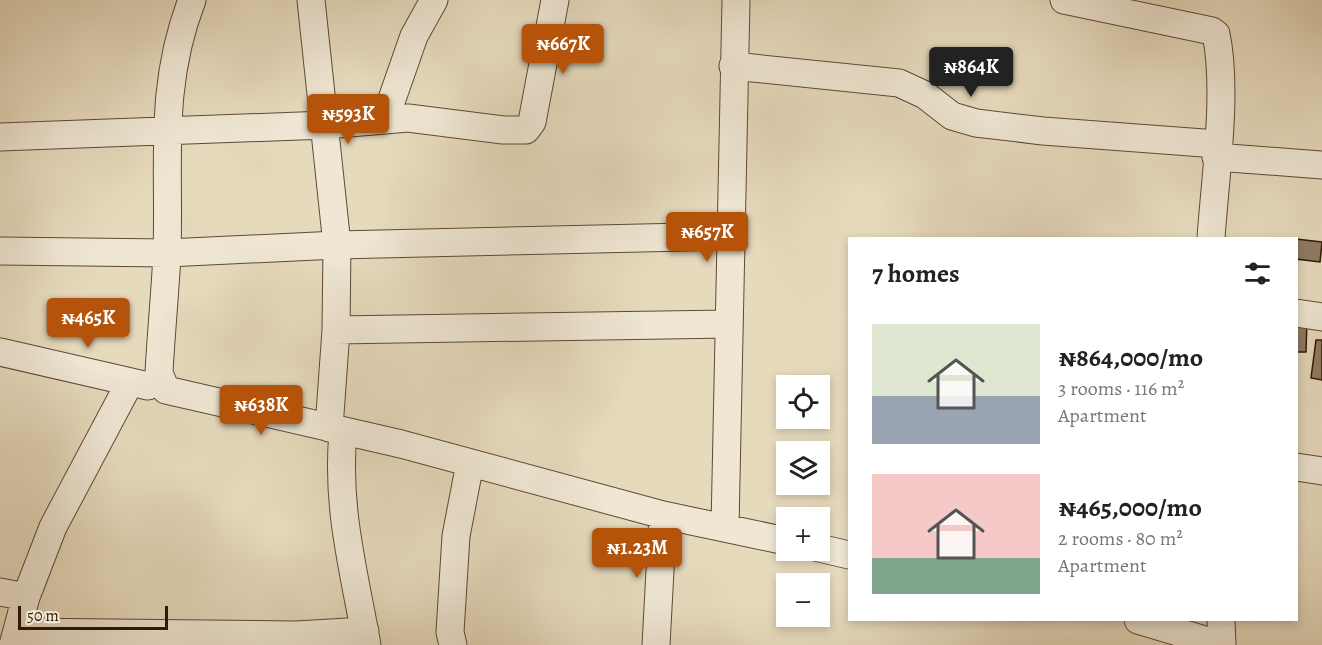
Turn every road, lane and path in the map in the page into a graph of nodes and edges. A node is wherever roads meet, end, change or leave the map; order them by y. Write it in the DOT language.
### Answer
graph roads {
  1 [pos="192,0"];
  2 [pos="311,0"];
  3 [pos="434,0"];
  4 [pos="555,0"];
  5 [pos="736,0"];
  6 [pos="1064,0"];
  7 [pos="733,66"];
  8 [pos="385,119"];
  9 [pos="326,125"];
  10 [pos="166,132"];
  11 [pos="0,136"];
  12 [pos="1216,151"];
  13 [pos="1322,165"];
  14 [pos="730,236"];
  15 [pos="1211,237"];
  16 [pos="337,245"];
  17 [pos="0,251"];
  18 [pos="167,253"];
  19 [pos="1298,313"];
  20 [pos="1322,317"];
  21 [pos="729,324"];
  22 [pos="336,330"];
  23 [pos="0,352"];
  24 [pos="130,382"];
  25 [pos="166,390"];
  26 [pos="336,430"];
  27 [pos="470,463"];
  28 [pos="1298,467"];
  29 [pos="1322,471"];
  30 [pos="663,515"];
  31 [pos="725,528"];
  32 [pos="776,539"];
  33 [pos="830,551"];
  34 [pos="848,555"];
  35 [pos="0,592"];
  36 [pos="26,597"];
  37 [pos="1141,621"];
  38 [pos="1221,621"];
  39 [pos="366,638"];
  40 [pos="15,639"];
  41 [pos="453,645"];
  42 [pos="656,645"];
  43 [pos="1222,645"];
  1 -- 10 [label="street"];
  2 -- 9 [label="street"];
  3 -- 8 [label="street"];
  4 -- 8 [label="street"];
  5 -- 7 [label="street"];
  6 -- 12 [label="street"];
  7 -- 12 [label="street"];
  7 -- 14 [label="street"];
  8 -- 9 [label="street"];
  9 -- 10 [label="street"];
  9 -- 16 [label="street"];
  10 -- 11 [label="street"];
  10 -- 18 [label="street"];
  12 -- 13 [label="street"];
  12 -- 15 [label="street"];
  14 -- 16 [label="street"];
  14 -- 21 [label="street"];
  16 -- 18 [label="street"];
  16 -- 22 [label="street"];
  17 -- 18 [label="street"];
  18 -- 25 [label="street"];
  19 -- 20 [label="street"];
  21 -- 22 [label="street"];
  21 -- 31 [label="street"];
  22 -- 26 [label="street"];
  23 -- 24 [label="street"];
  24 -- 25 [label="street"];
  24 -- 36 [label="street"];
  25 -- 26 [label="street"];
  26 -- 27 [label="street"];
  26 -- 39 [label="street"];
  27 -- 30 [label="street"];
  27 -- 41 [label="street"];
  28 -- 29 [label="street"];
  30 -- 31 [label="street"];
  30 -- 42 [label="street"];
  31 -- 32 [label="street"];
  33 -- 34 [label="street"];
  35 -- 36 [label="street"];
  36 -- 40 [label="street"];
  37 -- 43 [label="street"];
  38 -- 43 [label="street"];
  39 -- 40 [label="street"];
}
